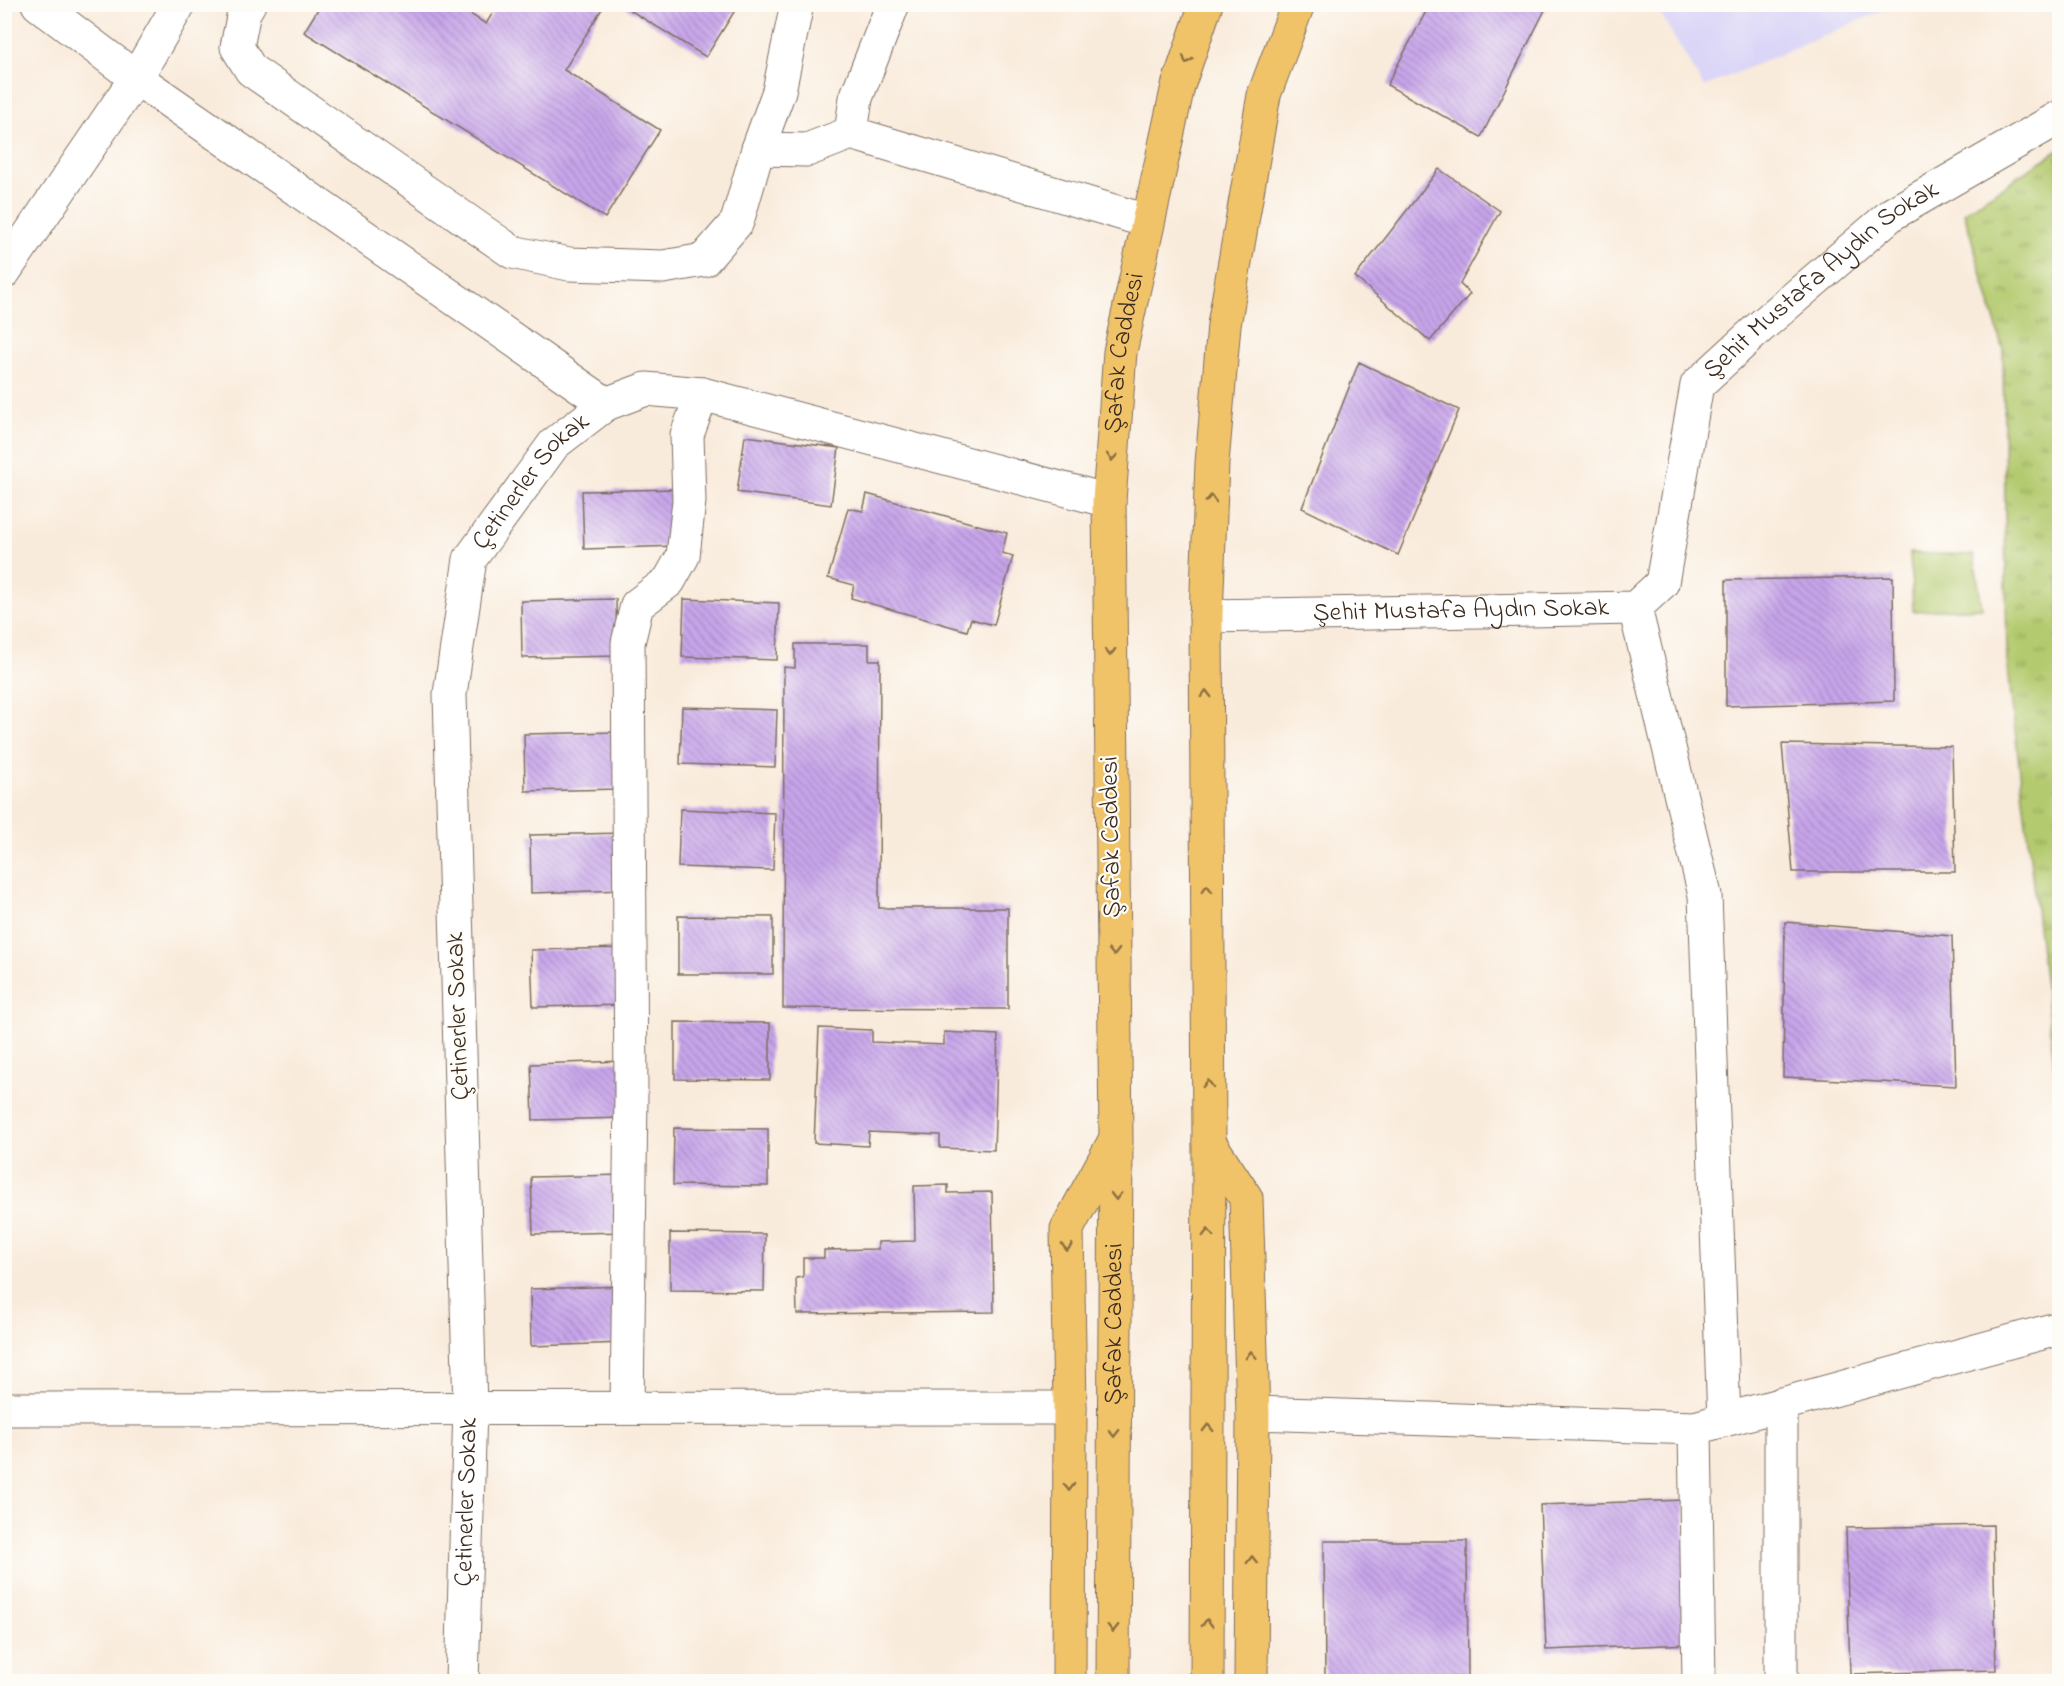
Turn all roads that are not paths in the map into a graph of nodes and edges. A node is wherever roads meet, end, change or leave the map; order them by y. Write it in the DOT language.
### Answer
graph roads {
  1 [pos="38,4"];
  2 [pos="178,4"];
  3 [pos="249,4"];
  4 [pos="797,4"];
  5 [pos="893,4"];
  6 [pos="1206,4"];
  7 [pos="1298,4"];
  8 [pos="136,78"];
  9 [pos="2060,117"];
  10 [pos="851,133"];
  11 [pos="758,149"];
  12 [pos="1146,221"];
  13 [pos="4,272"];
  14 [pos="702,394"];
  15 [pos="606,404"];
  16 [pos="1109,501"];
  17 [pos="1635,608"];
  18 [pos="1206,616"];
  19 [pos="1116,1138"];
  20 [pos="1209,1142"];
  21 [pos="2060,1328"];
  22 [pos="1780,1404"];
  23 [pos="470,1408"];
  24 [pos="627,1408"];
  25 [pos="1070,1408"];
  26 [pos="4,1409"];
  27 [pos="1253,1413"];
  28 [pos="1710,1424"];
  29 [pos="462,1682"];
  30 [pos="1069,1682"];
  31 [pos="1113,1682"];
  32 [pos="1207,1682"];
  33 [pos="1251,1682"];
  34 [pos="1699,1682"];
  35 [pos="1781,1682"];
  1 -- 8 [label="street"];
  2 -- 8 [label="street"];
  3 -- 11 [label="street"];
  4 -- 11 [label="street"];
  5 -- 10 [label="street"];
  6 -- 12 [label="main road, Şafak Caddesi, one-way"];
  18 -- 7 [label="main road, one-way"];
  8 -- 13 [label="street"];
  8 -- 15 [label="street"];
  9 -- 17 [label="street, Şehit Mustafa Aydın Sokak"];
  10 -- 11 [label="street"];
  10 -- 12 [label="street"];
  12 -- 16 [label="main road, Şafak Caddesi, one-way"];
  14 -- 15 [label="street, Çetinerler Sokak"];
  14 -- 16 [label="street, Çetinerler Sokak"];
  14 -- 24 [label="street"];
  15 -- 23 [label="street, Çetinerler Sokak"];
  16 -- 19 [label="main road, Şafak Caddesi, one-way"];
  17 -- 18 [label="street, Şehit Mustafa Aydın Sokak"];
  17 -- 28 [label="street"];
  20 -- 18 [label="main road, one-way"];
  19 -- 25 [label="main road, one-way"];
  19 -- 31 [label="main road, Şafak Caddesi, one-way"];
  27 -- 20 [label="main road, one-way"];
  32 -- 20 [label="main road, one-way"];
  21 -- 22 [label="street"];
  22 -- 28 [label="street"];
  22 -- 35 [label="street"];
  23 -- 24 [label="street"];
  23 -- 26 [label="street"];
  23 -- 29 [label="street, Çetinerler Sokak"];
  24 -- 25 [label="street"];
  25 -- 30 [label="main road, one-way"];
  27 -- 28 [label="street"];
  33 -- 27 [label="main road, one-way"];
  28 -- 34 [label="street"];
}
